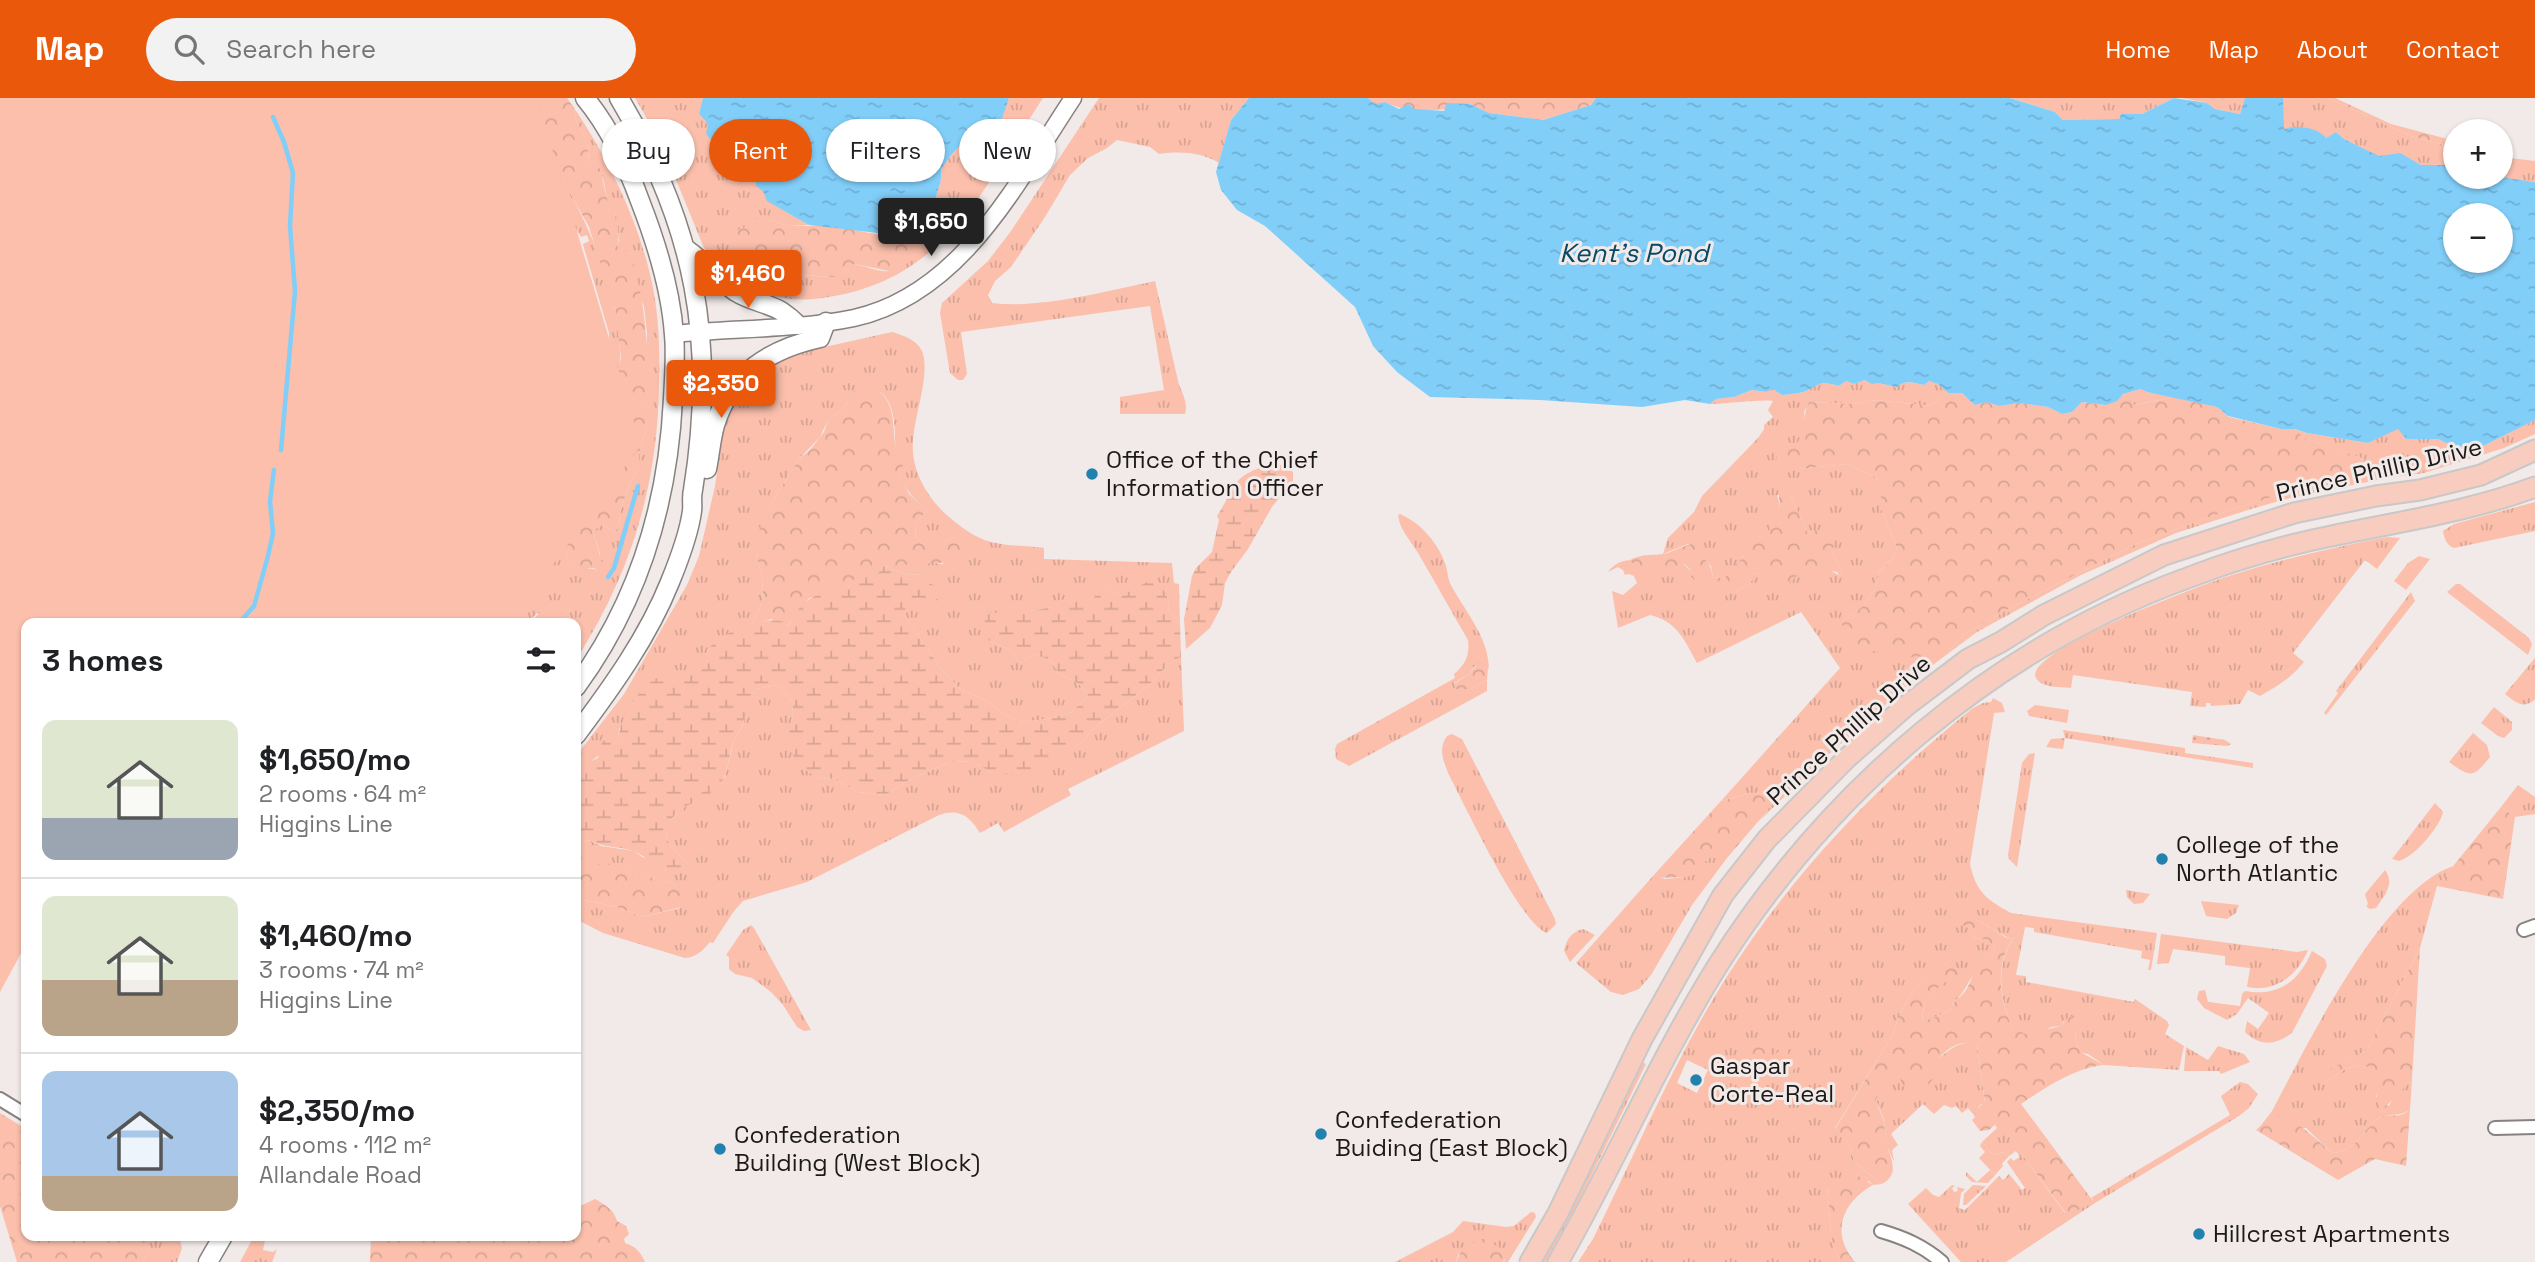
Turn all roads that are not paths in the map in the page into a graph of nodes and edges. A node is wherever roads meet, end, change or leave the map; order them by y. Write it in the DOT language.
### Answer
graph roads {
  1 [pos="585,98"];
  2 [pos="619,98"];
  3 [pos="1073,98"];
  4 [pos="686,248"];
  5 [pos="826,322"];
  6 [pos="798,325"];
  7 [pos="701,332"];
  8 [pos="674,334"];
  9 [pos="2535,450"];
  10 [pos="2535,486"];
  11 [pos="692,510"];
  12 [pos="581,680"];
  13 [pos="581,727"];
  14 [pos="0,1099"];
  15 [pos="21,1112"];
  16 [pos="2535,1127"];
  17 [pos="2496,1128"];
  18 [pos="1881,1231"];
  19 [pos="220,1241"];
  20 [pos="208,1262"];
  21 [pos="1530,1262"];
  22 [pos="1558,1262"];
  23 [pos="1942,1262"];
  1 -- 8 [label="main road"];
  2 -- 4 [label="main road"];
  3 -- 5 [label="street"];
  4 -- 6 [label="main road"];
  4 -- 7 [label="main road"];
  5 -- 6 [label="street"];
  5 -- 11 [label="main road"];
  6 -- 7 [label="street"];
  7 -- 8 [label="street"];
  7 -- 11 [label="main road"];
  8 -- 12 [label="main road"];
  9 -- 21 [label="main road, Prince Phillip Drive"];
  10 -- 22 [label="main road, Prince Phillip Drive"];
  11 -- 13 [label="main road"];
  14 -- 15 [label="street"];
  16 -- 17 [label="street"];
  18 -- 23 [label="street"];
  19 -- 20 [label="main road"];
}
